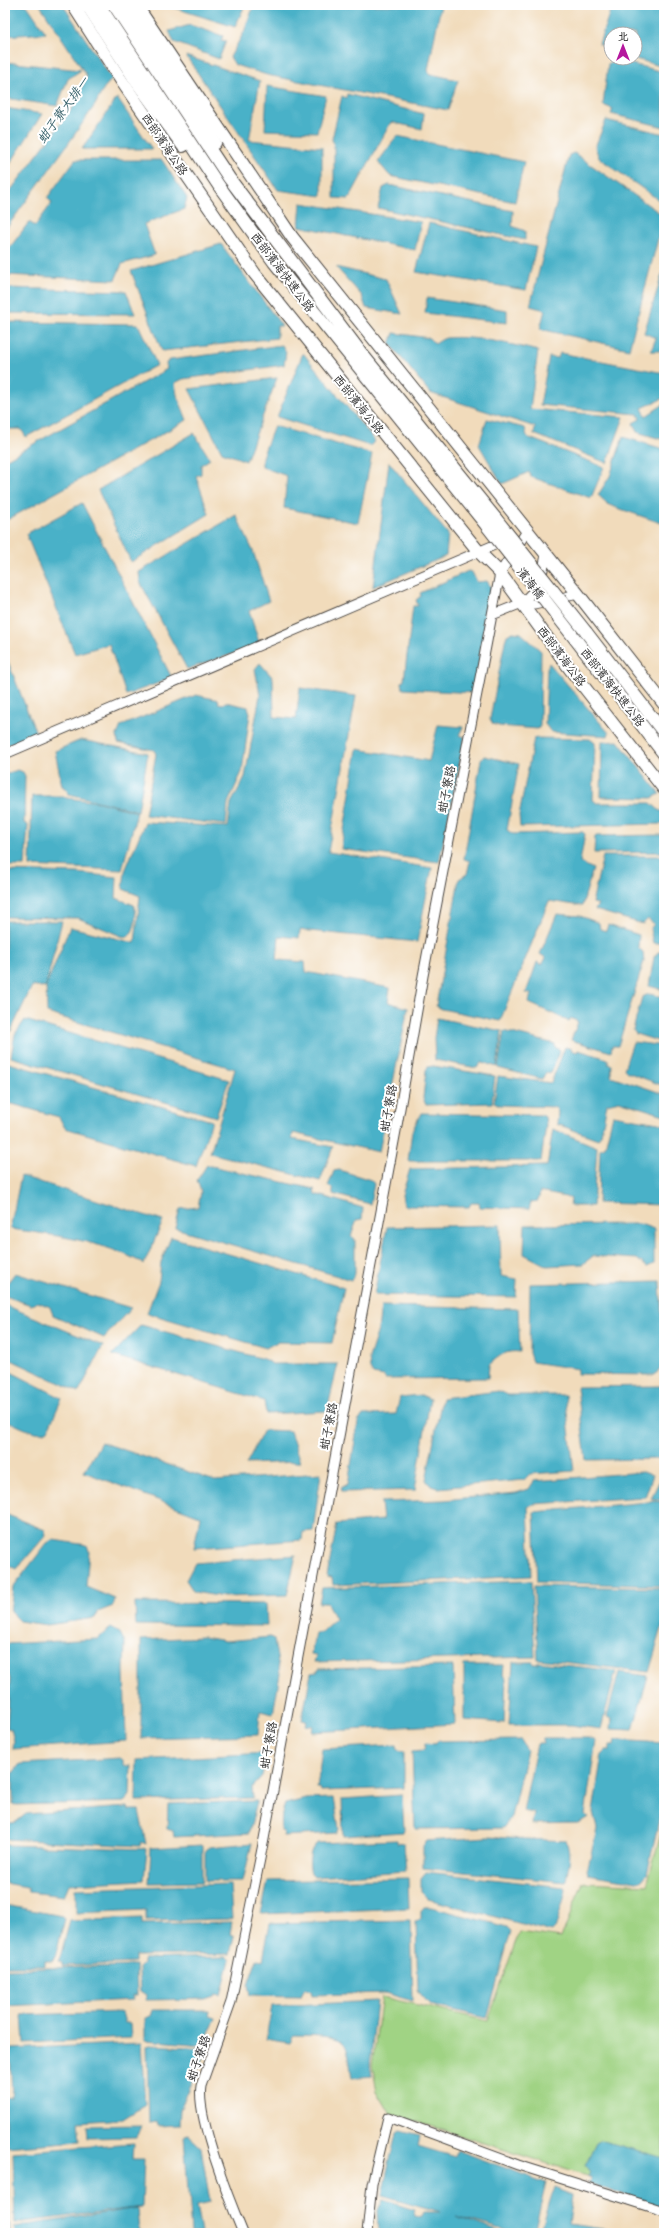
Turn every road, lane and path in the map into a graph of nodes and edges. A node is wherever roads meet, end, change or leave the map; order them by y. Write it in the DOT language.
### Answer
graph roads {
  1 [pos="73,5"];
  2 [pos="87,5"];
  3 [pos="99,5"];
  4 [pos="114,5"];
  5 [pos="127,5"];
  6 [pos="136,5"];
  7 [pos="283,250"];
  8 [pos="274,262"];
  9 [pos="491,523"];
  10 [pos="527,531"];
  11 [pos="479,552"];
  12 [pos="546,555"];
  13 [pos="500,574"];
  14 [pos="578,594"];
  15 [pos="522,603"];
  16 [pos="492,615"];
  17 [pos="586,632"];
  18 [pos="576,640"];
  19 [pos="664,704"];
  20 [pos="664,733"];
  21 [pos="5,754"];
  22 [pos="664,754"];
  23 [pos="664,789"];
  24 [pos="664,2211"];
  25 [pos="243,2233"];
  26 [pos="367,2233"];
  1 -- 11 [label="main road, 西部濱海公路"];
  2 -- 8 [label="main road"];
  3 -- 8 [label="main road, 西部濱海快速公路"];
  4 -- 7 [label="main road, 西部濱海快速公路"];
  5 -- 7 [label="main road"];
  6 -- 10 [label="main road"];
  7 -- 9 [label="main road, 西部濱海快速公路"];
  8 -- 9 [label="main road, 西部濱海快速公路"];
  9 -- 17 [label="main road, 濱海橋, bridge"];
  9 -- 18 [label="main road, 濱海橋, bridge"];
  10 -- 11 [label="street"];
  10 -- 12 [label="main road"];
  10 -- 13 [label="street"];
  11 -- 13 [label="main road, 西部濱海公路"];
  11 -- 21 [label="street"];
  12 -- 14 [label="main road"];
  12 -- 15 [label="street"];
  13 -- 15 [label="main road, 西部濱海公路"];
  13 -- 16 [label="street, 蚶子寮路"];
  14 -- 15 [label="street"];
  14 -- 19 [label="main road"];
  15 -- 16 [label="street"];
  15 -- 23 [label="main road, 西部濱海公路"];
  16 -- 25 [label="street, 蚶子寮路"];
  17 -- 20 [label="main road, 西部濱海快速公路"];
  18 -- 22 [label="main road, 西部濱海快速公路"];
  24 -- 26 [label="street"];
}
